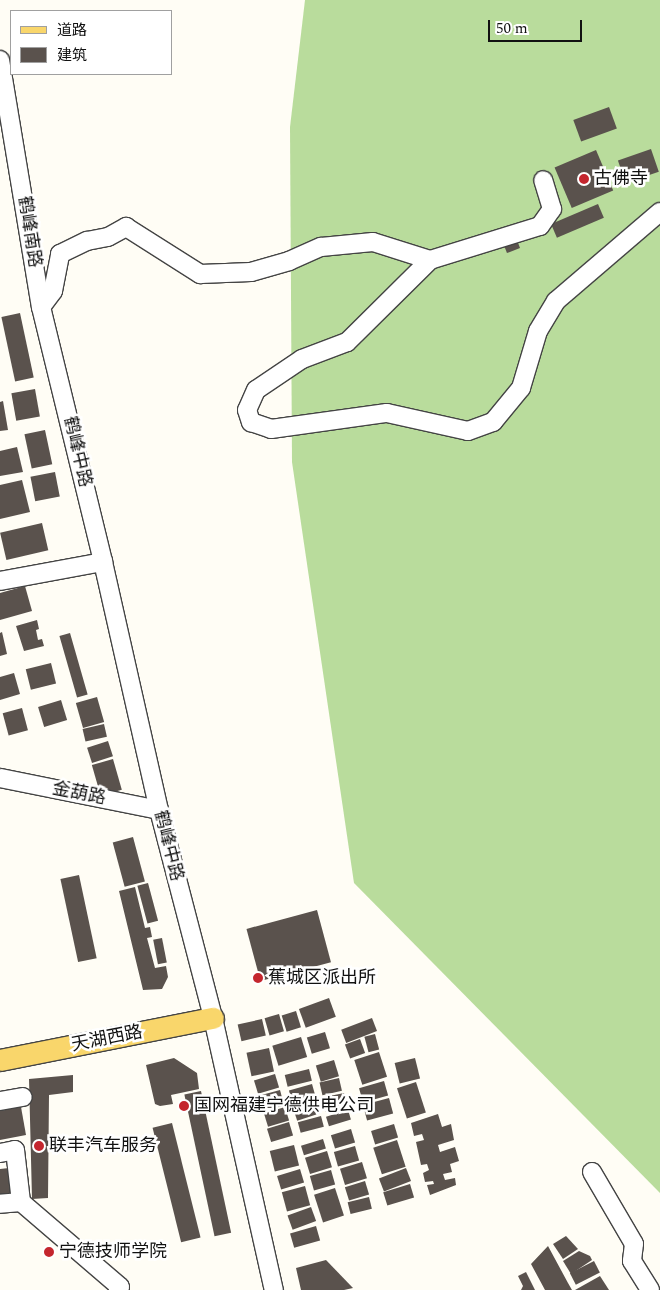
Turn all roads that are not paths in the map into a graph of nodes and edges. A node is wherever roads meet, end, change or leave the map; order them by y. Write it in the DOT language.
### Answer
graph roads {
  1 [pos="0,60"];
  2 [pos="543,180"];
  3 [pos="660,212"];
  4 [pos="430,260"];
  5 [pos="41,307"];
  6 [pos="65,402"];
  7 [pos="104,562"];
  8 [pos="0,581"];
  9 [pos="0,778"];
  10 [pos="159,810"];
  11 [pos="213,1018"];
  12 [pos="0,1060"];
  13 [pos="23,1097"];
  14 [pos="0,1101"];
  15 [pos="0,1153"];
  16 [pos="592,1172"];
  17 [pos="21,1202"];
  18 [pos="0,1204"];
  19 [pos="118,1290"];
  20 [pos="274,1290"];
  21 [pos="650,1290"];
  1 -- 5 [label="street, 鹤峰南路"];
  2 -- 4 [label="street"];
  3 -- 4 [label="street"];
  4 -- 5 [label="street"];
  5 -- 6 [label="street, 鹤峰南路"];
  6 -- 7 [label="street, 鹤峰中路"];
  7 -- 8 [label="street"];
  7 -- 10 [label="street, 鹤峰中路"];
  9 -- 10 [label="street, 金葫路"];
  10 -- 11 [label="street, 鹤峰中路"];
  11 -- 12 [label="main road, 天湖西路"];
  11 -- 20 [label="street, 鹤峰中路"];
  13 -- 14 [label="street"];
  15 -- 17 [label="street"];
  16 -- 21 [label="street"];
  17 -- 18 [label="street"];
  17 -- 19 [label="street"];
}
